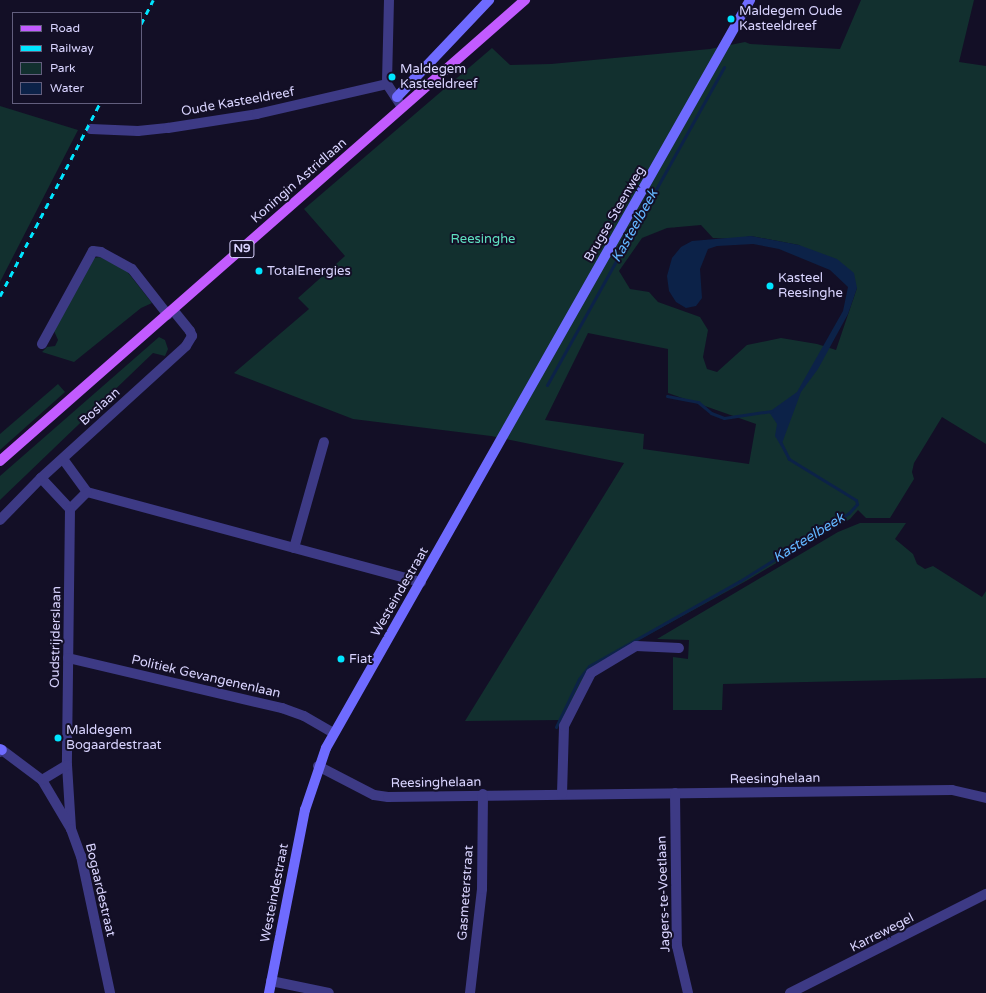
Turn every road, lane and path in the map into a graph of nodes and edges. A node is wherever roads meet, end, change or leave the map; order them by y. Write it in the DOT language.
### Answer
graph roads {
  1 [pos="390,0"];
  2 [pos="489,0"];
  3 [pos="525,0"];
  4 [pos="750,0"];
  5 [pos="387,84"];
  6 [pos="396,97"];
  7 [pos="402,106"];
  8 [pos="91,129"];
  9 [pos="171,312"];
  10 [pos="42,344"];
  11 [pos="502,439"];
  12 [pos="324,442"];
  13 [pos="62,459"];
  14 [pos="0,461"];
  15 [pos="41,478"];
  16 [pos="87,492"];
  17 [pos="70,509"];
  18 [pos="0,520"];
  19 [pos="294,548"];
  20 [pos="421,582"];
  21 [pos="679,648"];
  22 [pos="68,658"];
  23 [pos="334,733"];
  24 [pos="1,750"];
  25 [pos="67,765"];
  26 [pos="318,766"];
  27 [pos="42,780"];
  28 [pos="675,793"];
  29 [pos="483,794"];
  30 [pos="562,794"];
  31 [pos="986,798"];
  32 [pos="71,830"];
  33 [pos="986,894"];
  34 [pos="271,981"];
  35 [pos="110,993"];
  36 [pos="269,993"];
  37 [pos="328,993"];
  38 [pos="470,993"];
  39 [pos="688,993"];
  40 [pos="790,993"];
  1 -- 5 [label="street"];
  2 -- 6 [label="street"];
  3 -- 7 [label="main road, Koningin Astridlaan / N9"];
  4 -- 11 [label="street, Brugse Steenweg"];
  5 -- 6 [label="street"];
  5 -- 8 [label="street, Oude Kasteeldreef"];
  6 -- 7 [label="street"];
  7 -- 9 [label="main road, Koningin Astridlaan / N9"];
  9 -- 10 [label="street"];
  9 -- 13 [label="street, Boslaan"];
  9 -- 14 [label="main road, Koningin Astridlaan / N9"];
  11 -- 20 [label="street, Westeindestraat"];
  12 -- 19 [label="street"];
  13 -- 15 [label="street, Boslaan"];
  13 -- 16 [label="street"];
  15 -- 17 [label="street"];
  15 -- 18 [label="street, Boslaan"];
  16 -- 17 [label="street"];
  16 -- 19 [label="street"];
  17 -- 22 [label="street, Oudstrijderslaan"];
  19 -- 20 [label="street"];
  20 -- 23 [label="street, Westeindestraat"];
  21 -- 30 [label="street"];
  22 -- 23 [label="street, Politiek Gevangenenlaan"];
  22 -- 25 [label="street, Oudstrijderslaan"];
  23 -- 26 [label="street, Westeindestraat"];
  24 -- 27 [label="street, Bogaardestraat"];
  25 -- 27 [label="street"];
  25 -- 32 [label="street, Oudstrijderslaan"];
  26 -- 29 [label="street, Reesinghelaan"];
  26 -- 34 [label="street, Westeindestraat"];
  27 -- 32 [label="street, Bogaardestraat"];
  28 -- 30 [label="street, Reesinghelaan"];
  28 -- 31 [label="street, Reesinghelaan"];
  28 -- 39 [label="street, Jagers-te-Voetlaan"];
  29 -- 30 [label="street, Reesinghelaan"];
  29 -- 38 [label="street, Gasmeterstraat"];
  32 -- 35 [label="street, Bogaardestraat"];
  33 -- 40 [label="street, Karrewegel"];
  34 -- 36 [label="street, Westeindestraat"];
  34 -- 37 [label="street"];
}
